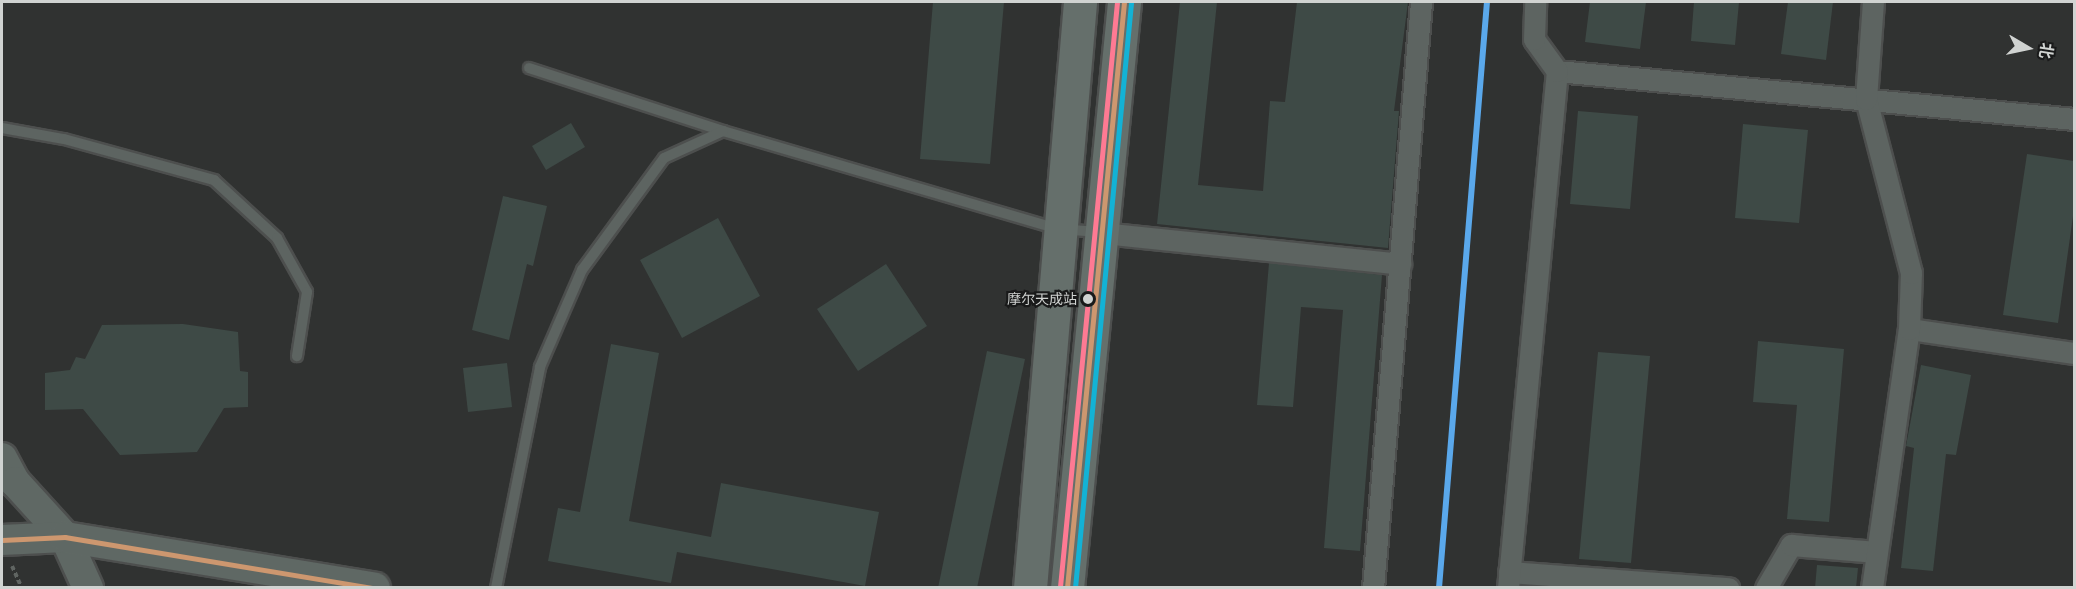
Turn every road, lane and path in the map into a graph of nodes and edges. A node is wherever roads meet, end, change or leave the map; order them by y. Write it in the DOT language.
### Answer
graph roads {
  1 [pos="1080,2"];
  2 [pos="1124,2"];
  3 [pos="1421,2"];
  4 [pos="1535,2"];
  5 [pos="1873,2"];
  6 [pos="529,68"];
  7 [pos="1557,71"];
  8 [pos="1866,99"];
  9 [pos="2074,119"];
  10 [pos="2,128"];
  11 [pos="723,131"];
  12 [pos="1059,229"];
  13 [pos="1102,232"];
  14 [pos="1400,264"];
  15 [pos="1909,329"];
  16 [pos="2074,353"];
  17 [pos="297,356"];
  18 [pos="2,458"];
  19 [pos="65,537"];
  20 [pos="5,539"];
  21 [pos="1877,552"];
  22 [pos="1509,580"];
  23 [pos="88,588"];
  24 [pos="375,588"];
  25 [pos="496,588"];
  26 [pos="1030,588"];
  27 [pos="1067,588"];
  28 [pos="1373,588"];
  29 [pos="1728,588"];
  30 [pos="1766,588"];
  31 [pos="1872,588"];
  1 -- 12 [label="main road"];
  2 -- 13 [label="main road"];
  3 -- 14 [label="street"];
  4 -- 7 [label="street"];
  5 -- 8 [label="street"];
  6 -- 11 [label="lane"];
  7 -- 8 [label="street"];
  7 -- 22 [label="street"];
  8 -- 9 [label="street"];
  8 -- 15 [label="street"];
  10 -- 17 [label="lane"];
  11 -- 12 [label="lane"];
  11 -- 25 [label="lane"];
  12 -- 13 [label="lane"];
  12 -- 26 [label="main road"];
  13 -- 14 [label="street"];
  13 -- 27 [label="main road"];
  14 -- 28 [label="street"];
  15 -- 16 [label="street"];
  15 -- 21 [label="street"];
  18 -- 19 [label="main road"];
  19 -- 20 [label="main road"];
  19 -- 23 [label="main road"];
  19 -- 24 [label="main road"];
  21 -- 30 [label="street"];
  21 -- 31 [label="street"];
  22 -- 29 [label="street"];
}
